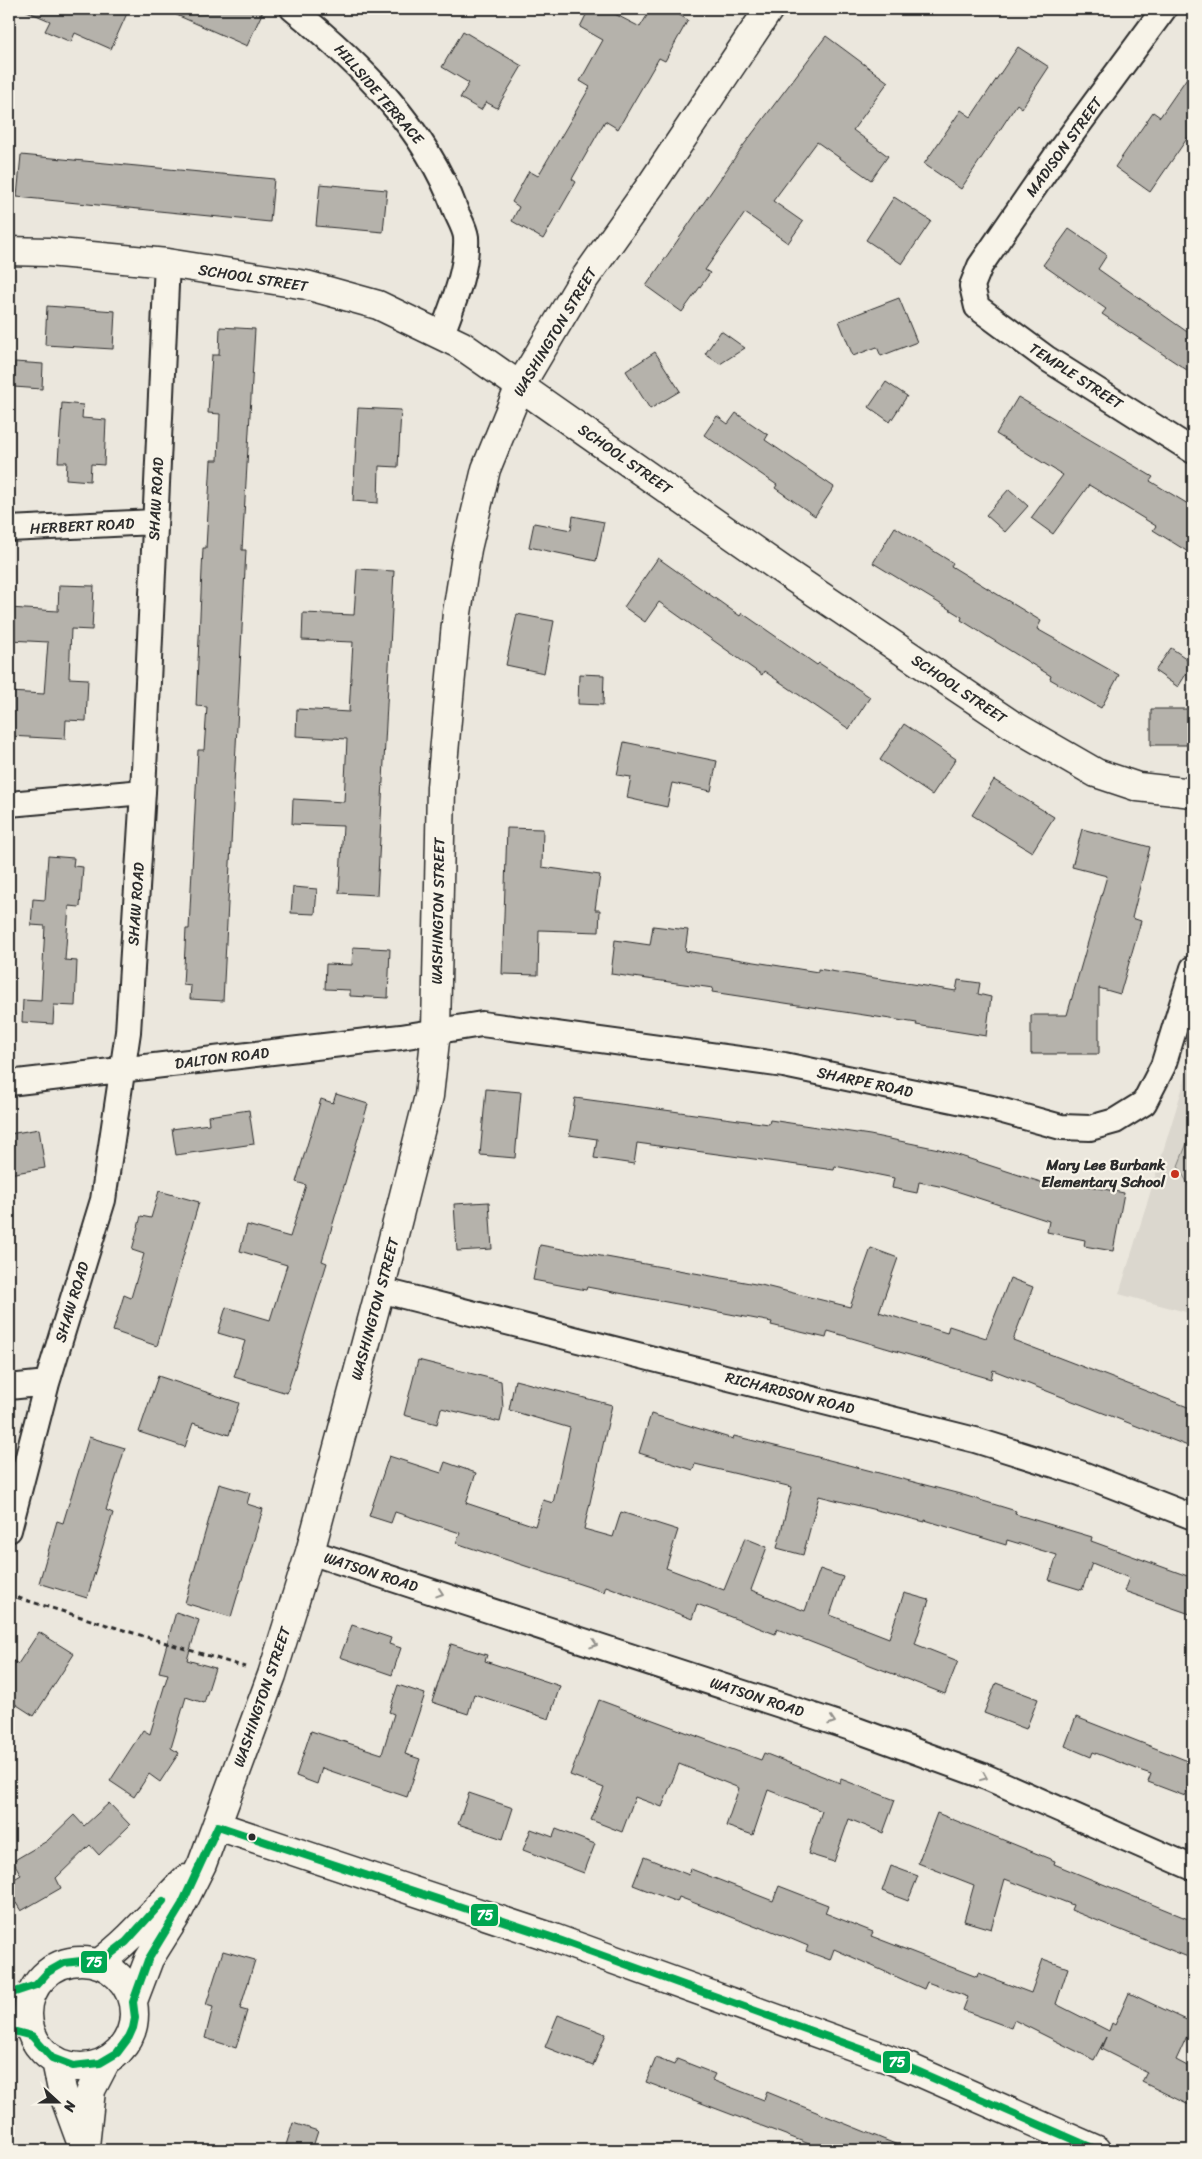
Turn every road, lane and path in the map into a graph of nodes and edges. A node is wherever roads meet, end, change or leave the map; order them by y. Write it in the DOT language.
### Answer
graph roads {
  1 [pos="293,9"];
  2 [pos="769,9"];
  3 [pos="1164,9"];
  4 [pos="9,251"];
  5 [pos="167,263"];
  6 [pos="972,289"];
  7 [pos="441,336"];
  8 [pos="520,386"];
  9 [pos="1193,452"];
  10 [pos="154,522"];
  11 [pos="9,529"];
  12 [pos="143,792"];
  13 [pos="1193,793"];
  14 [pos="9,804"];
  15 [pos="1193,968"];
  16 [pos="436,1031"];
  17 [pos="124,1069"];
  18 [pos="9,1083"];
  19 [pos="380,1290"];
  20 [pos="47,1383"];
  21 [pos="9,1387"];
  22 [pos="1193,1517"];
  23 [pos="9,1530"];
  24 [pos="310,1552"];
  25 [pos="9,1594"];
  26 [pos="272,1675"];
  27 [pos="218,1826"];
  28 [pos="202,1864"];
  29 [pos="1193,1868"];
  30 [pos="99,1963"];
  31 [pos="36,1985"];
  32 [pos="9,1994"];
  33 [pos="133,2001"];
  34 [pos="21,2033"];
  35 [pos="56,2061"];
  36 [pos="106,2061"];
  37 [pos="84,2150"];
  38 [pos="1097,2150"];
  1 -- 7 [label="street, HILLSIDE TERRACE"];
  2 -- 8 [label="street, WASHINGTON STREET"];
  3 -- 6 [label="street, MADISON STREET"];
  4 -- 5 [label="street, SCHOOL STREET"];
  5 -- 7 [label="street, SCHOOL STREET"];
  5 -- 10 [label="street, SHAW ROAD"];
  6 -- 9 [label="street, TEMPLE STREET"];
  7 -- 8 [label="street, SCHOOL STREET"];
  8 -- 13 [label="street, SCHOOL STREET"];
  8 -- 16 [label="street, WASHINGTON STREET"];
  10 -- 11 [label="street, HERBERT ROAD"];
  10 -- 12 [label="street, SHAW ROAD"];
  12 -- 14 [label="street"];
  12 -- 17 [label="street, SHAW ROAD"];
  15 -- 16 [label="street, SHARPE ROAD"];
  16 -- 17 [label="street, DALTON ROAD"];
  16 -- 19 [label="street, WASHINGTON STREET"];
  17 -- 18 [label="street, DALTON ROAD"];
  17 -- 20 [label="street, SHAW ROAD"];
  19 -- 22 [label="street, RICHARDSON ROAD"];
  19 -- 24 [label="street, WASHINGTON STREET"];
  20 -- 21 [label="street"];
  20 -- 23 [label="street, SHAW ROAD"];
  24 -- 26 [label="street, WASHINGTON STREET"];
  24 -- 29 [label="street, WATSON ROAD, one-way"];
  25 -- 26 [label="path"];
  26 -- 27 [label="street, WASHINGTON STREET"];
  27 -- 28 [label="street, WASHINGTON STREET"];
  27 -- 38 [label="street"];
  28 -- 30 [label="street, WASHINGTON STREET"];
  28 -- 33 [label="street, WASHINGTON STREET"];
  30 -- 31 [label="street"];
  30 -- 33 [label="street"];
  31 -- 32 [label="street"];
  31 -- 34 [label="street"];
  33 -- 36 [label="street"];
  34 -- 35 [label="street"];
  35 -- 36 [label="street"];
  35 -- 37 [label="street"];
  36 -- 37 [label="street"];
}
